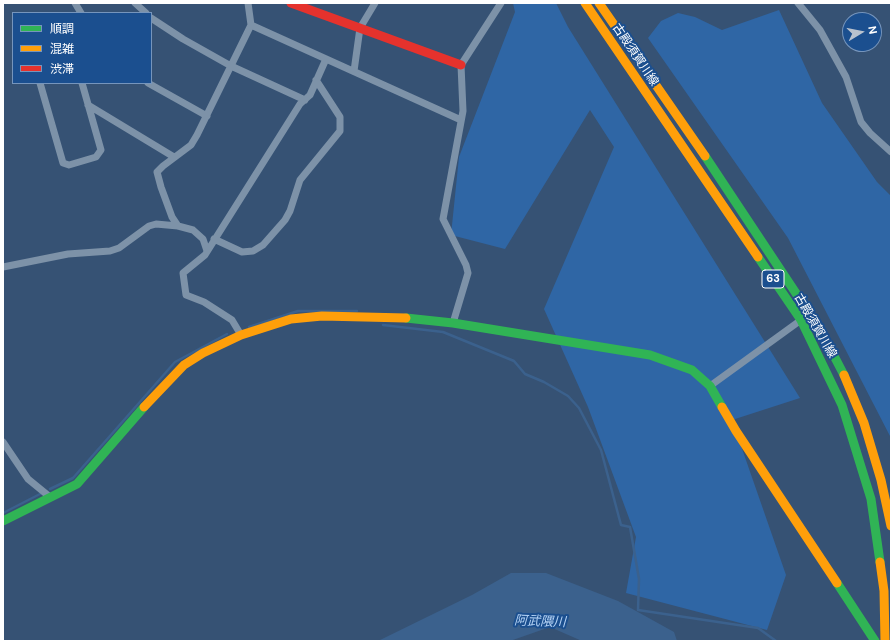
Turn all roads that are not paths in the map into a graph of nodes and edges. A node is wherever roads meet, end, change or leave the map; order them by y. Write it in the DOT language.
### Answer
graph roads {
  1 [pos="74,3"];
  2 [pos="135,3"];
  3 [pos="248,3"];
  4 [pos="291,3"];
  5 [pos="375,3"];
  6 [pos="501,3"];
  7 [pos="585,3"];
  8 [pos="599,3"];
  9 [pos="798,3"];
  10 [pos="80,12"];
  11 [pos="145,12"];
  12 [pos="152,19"];
  13 [pos="251,25"];
  14 [pos="360,28"];
  15 [pos="326,59"];
  16 [pos="231,66"];
  17 [pos="461,66"];
  18 [pos="354,71"];
  19 [pos="316,80"];
  20 [pos="40,84"];
  21 [pos="82,84"];
  22 [pos="150,84"];
  23 [pos="305,100"];
  24 [pos="88,105"];
  25 [pos="206,116"];
  26 [pos="460,120"];
  27 [pos="891,152"];
  28 [pos="174,157"];
  29 [pos="178,226"];
  30 [pos="214,239"];
  31 [pos="207,251"];
  32 [pos="3,267"];
  33 [pos="801,320"];
  34 [pos="453,323"];
  35 [pos="241,335"];
  36 [pos="710,386"];
  37 [pos="3,442"];
  38 [pos="888,496"];
  39 [pos="50,497"];
  40 [pos="3,521"];
  41 [pos="891,526"];
  42 [pos="875,641"];
  43 [pos="885,641"];
  1 -- 10 [label="street"];
  2 -- 11 [label="street"];
  3 -- 13 [label="street"];
  4 -- 14 [label="main road"];
  5 -- 14 [label="street"];
  6 -- 17 [label="street"];
  7 -- 33 [label="main road, 古殿須賀川線 / 63"];
  8 -- 38 [label="main road, 古殿須賀川線 / 63"];
  9 -- 27 [label="street"];
  12 -- 16 [label="street"];
  13 -- 15 [label="street"];
  13 -- 16 [label="street"];
  14 -- 17 [label="main road"];
  14 -- 18 [label="street"];
  15 -- 18 [label="street"];
  15 -- 19 [label="street"];
  16 -- 23 [label="street"];
  16 -- 25 [label="street"];
  17 -- 26 [label="street"];
  18 -- 26 [label="street"];
  19 -- 23 [label="street"];
  19 -- 30 [label="street"];
  20 -- 24 [label="street"];
  21 -- 24 [label="street"];
  22 -- 25 [label="street"];
  23 -- 30 [label="street"];
  24 -- 28 [label="street"];
  25 -- 28 [label="street"];
  26 -- 34 [label="street"];
  28 -- 29 [label="street"];
  29 -- 31 [label="street"];
  29 -- 32 [label="street"];
  30 -- 31 [label="street"];
  31 -- 35 [label="street"];
  33 -- 36 [label="street"];
  33 -- 43 [label="main road, 古殿須賀川線 / 63"];
  34 -- 35 [label="main road"];
  34 -- 36 [label="main road"];
  35 -- 39 [label="main road"];
  36 -- 42 [label="main road"];
  37 -- 39 [label="street"];
  38 -- 41 [label="main road, 古殿須賀川線 / 63"];
  39 -- 40 [label="main road"];
}
